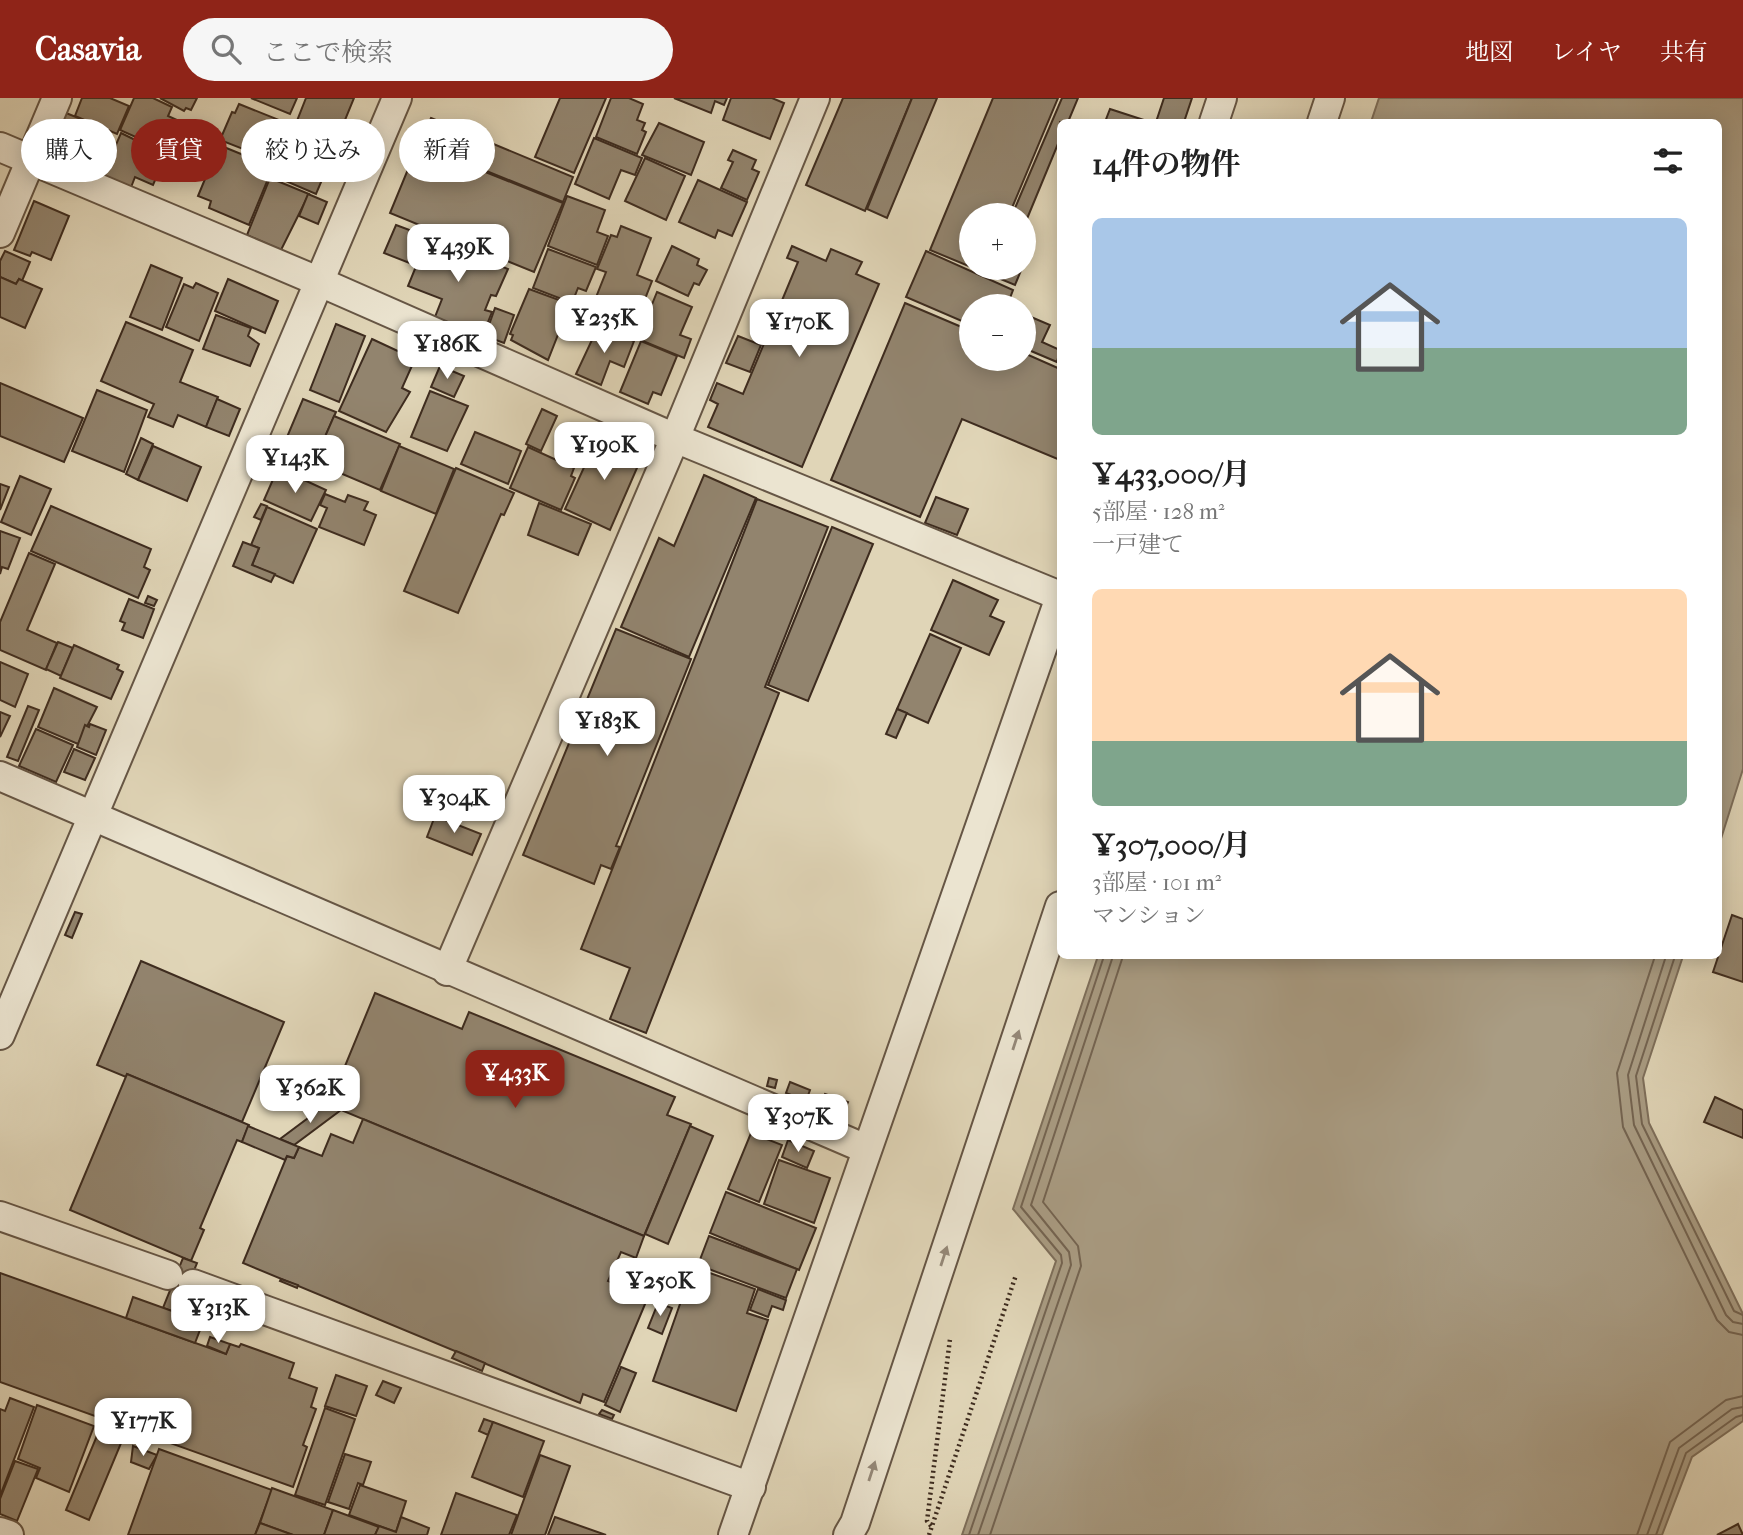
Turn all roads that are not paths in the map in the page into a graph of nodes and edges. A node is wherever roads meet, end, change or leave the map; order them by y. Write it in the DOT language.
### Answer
graph roads {
  1 [pos="57,98"];
  2 [pos="397,98"];
  3 [pos="815,98"];
  4 [pos="1222,98"];
  5 [pos="1330,98"];
  6 [pos="48,119"];
  7 [pos="1215,119"];
  8 [pos="1323,119"];
  9 [pos="0,147"];
  10 [pos="21,156"];
  11 [pos="22,182"];
  12 [pos="83,182"];
  13 [pos="0,233"];
  14 [pos="320,282"];
  15 [pos="675,438"];
  16 [pos="1057,595"];
  17 [pos="1057,605"];
  18 [pos="0,776"];
  19 [pos="93,815"];
  20 [pos="1057,915"];
  21 [pos="447,971"];
  22 [pos="0,1035"];
  23 [pos="866,1149"];
  24 [pos="0,1216"];
  25 [pos="751,1487"];
  26 [pos="0,1532"];
  27 [pos="9,1535"];
  28 [pos="733,1535"];
  29 [pos="848,1535"];
  1 -- 6 [label="street"];
  2 -- 14 [label="street"];
  3 -- 15 [label="street"];
  4 -- 7 [label="street"];
  5 -- 8 [label="street"];
  9 -- 10 [label="street"];
  11 -- 13 [label="street"];
  12 -- 14 [label="street"];
  14 -- 15 [label="street"];
  14 -- 19 [label="street"];
  15 -- 16 [label="street"];
  15 -- 21 [label="street"];
  17 -- 23 [label="street"];
  18 -- 19 [label="street"];
  19 -- 21 [label="street"];
  19 -- 22 [label="street"];
  29 -- 20 [label="street, one-way"];
  21 -- 23 [label="street"];
  23 -- 25 [label="street"];
  24 -- 25 [label="street"];
  25 -- 28 [label="street"];
  26 -- 27 [label="street"];
}
